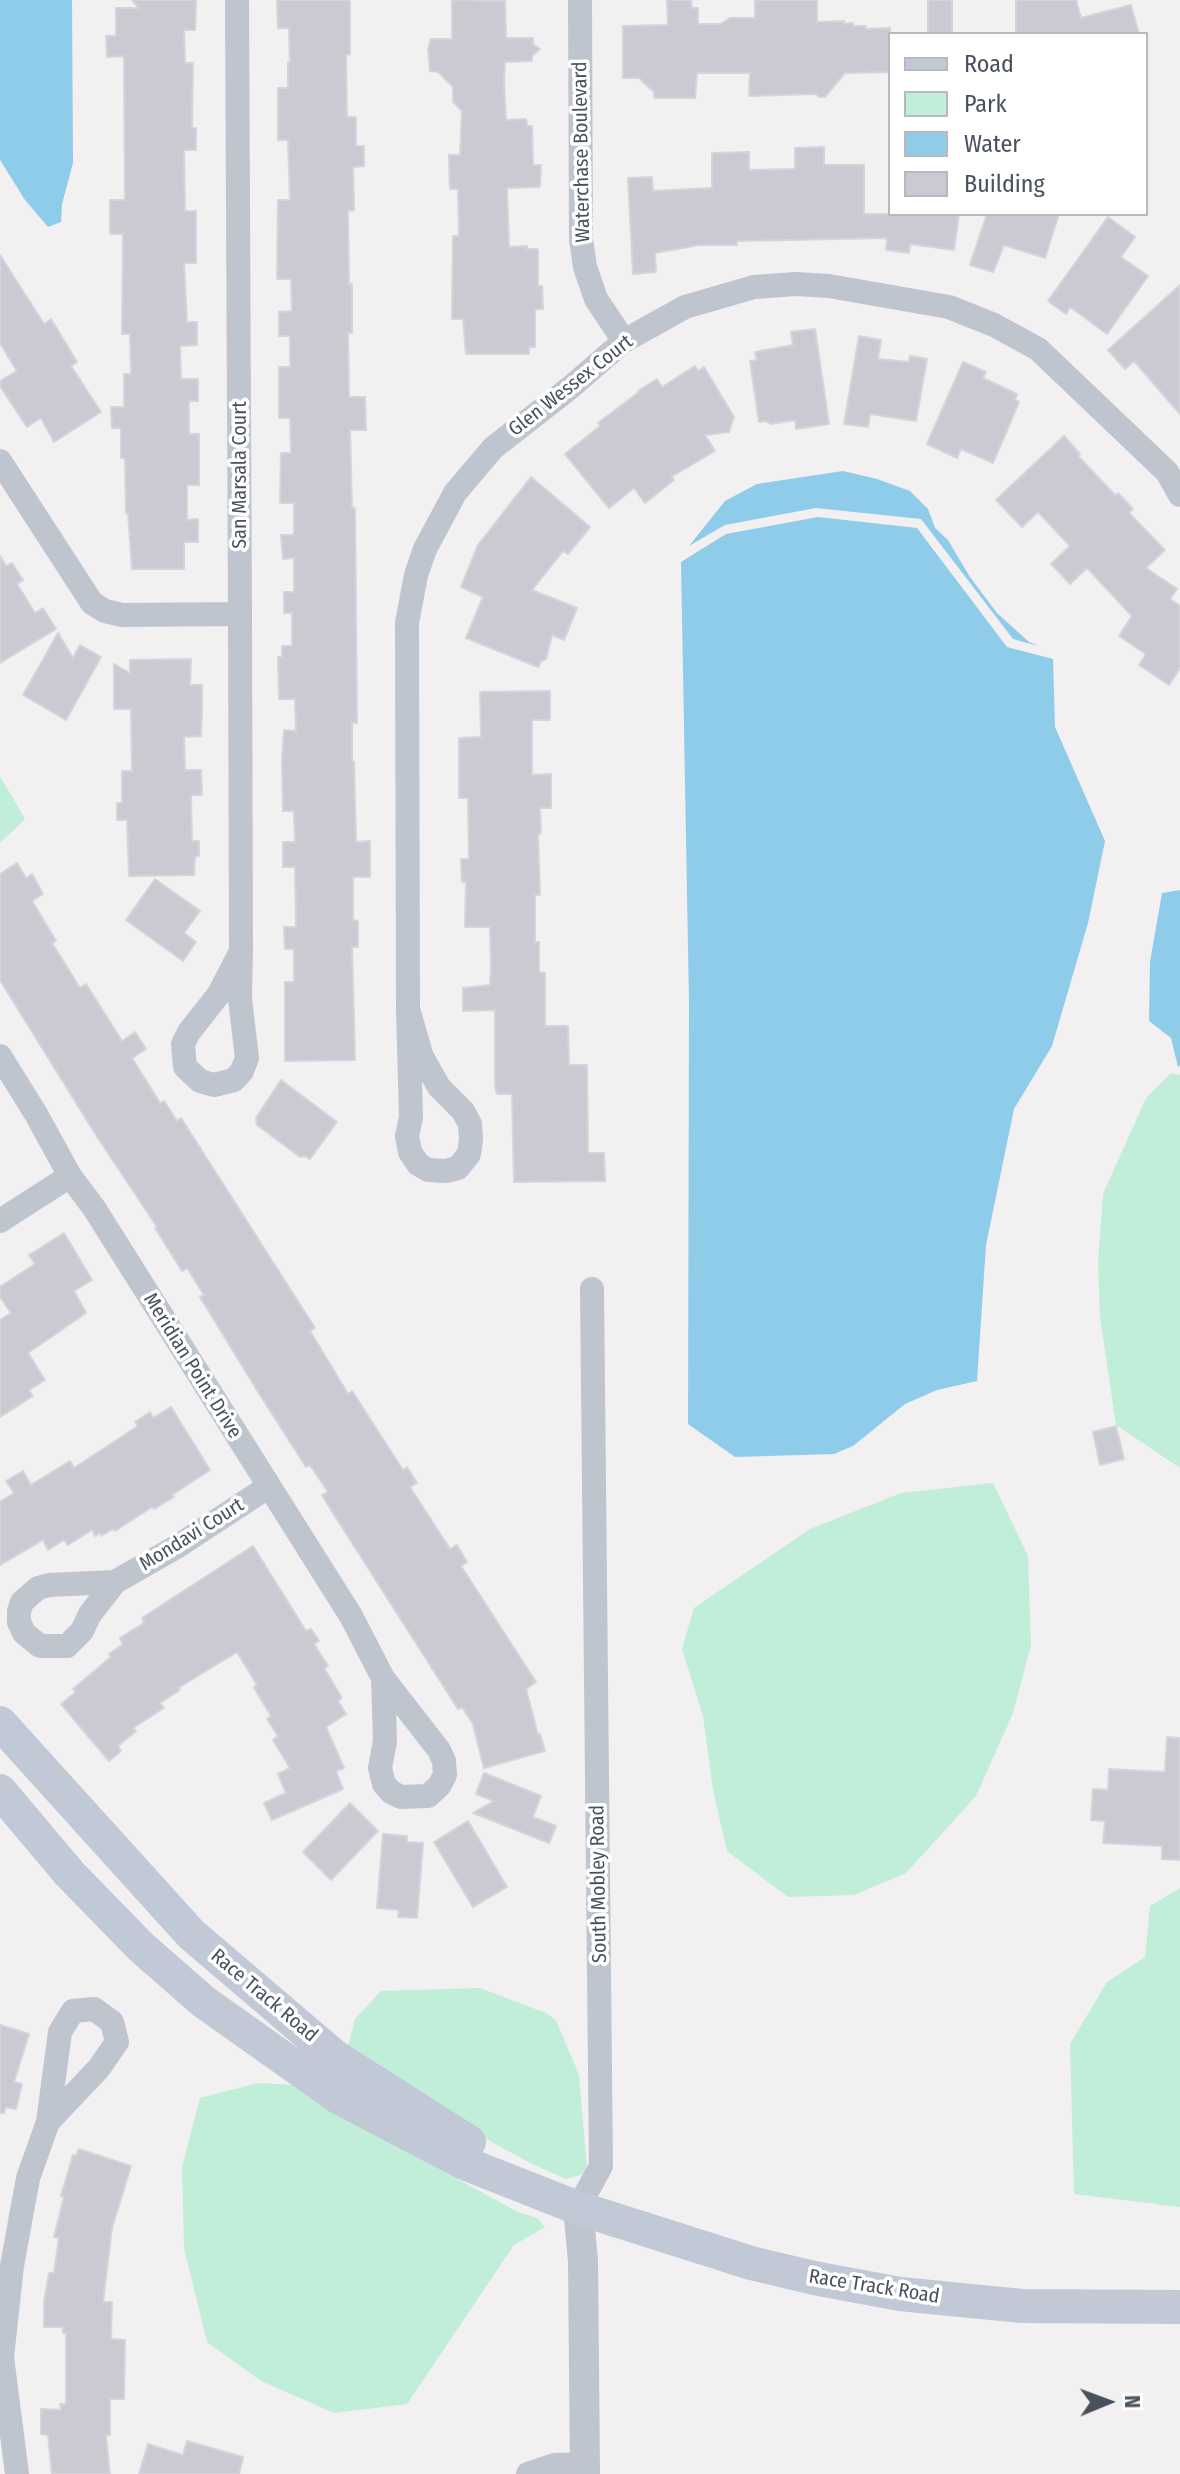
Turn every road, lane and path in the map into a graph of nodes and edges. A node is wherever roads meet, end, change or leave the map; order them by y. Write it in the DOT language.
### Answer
graph roads {
  1 [pos="237,0"];
  2 [pos="580,0"];
  3 [pos="624,341"];
  4 [pos="0,461"];
  5 [pos="1173,475"];
  6 [pos="1180,495"];
  7 [pos="240,614"];
  8 [pos="241,951"];
  9 [pos="408,1009"];
  10 [pos="0,1056"];
  11 [pos="70,1176"];
  12 [pos="0,1221"];
  13 [pos="592,1289"];
  14 [pos="268,1487"];
  15 [pos="115,1582"];
  16 [pos="383,1678"];
  17 [pos="0,1723"];
  18 [pos="32,1759"];
  19 [pos="0,1792"];
  20 [pos="48,2122"];
  21 [pos="578,2208"];
  22 [pos="1180,2307"];
  23 [pos="585,2469"];
  24 [pos="17,2474"];
  25 [pos="528,2474"];
  1 -- 7 [label="street, San Marsala Court"];
  2 -- 3 [label="street, Waterchase Boulevard"];
  3 -- 5 [label="street, Glen Wessex Court"];
  3 -- 9 [label="street, Glen Wessex Court"];
  4 -- 7 [label="street"];
  5 -- 6 [label="street, Glen Wessex Court"];
  7 -- 8 [label="street, San Marsala Court"];
  8 -- 8 [label="street, San Marsala Court"];
  9 -- 9 [label="street, Glen Wessex Court"];
  10 -- 11 [label="street, Meridian Point Drive"];
  11 -- 12 [label="street"];
  11 -- 14 [label="street, Meridian Point Drive"];
  13 -- 21 [label="street, South Mobley Road"];
  14 -- 15 [label="street, Mondavi Court"];
  14 -- 16 [label="street, Meridian Point Drive"];
  17 -- 18 [label="main road, Race Track Road"];
  18 -- 19 [label="main road"];
  18 -- 21 [label="main road, Race Track Road"];
  19 -- 21 [label="main road, Race Track Road"];
  20 -- 24 [label="street"];
  21 -- 22 [label="main road, Race Track Road"];
  21 -- 23 [label="street"];
  23 -- 25 [label="street"];
}
